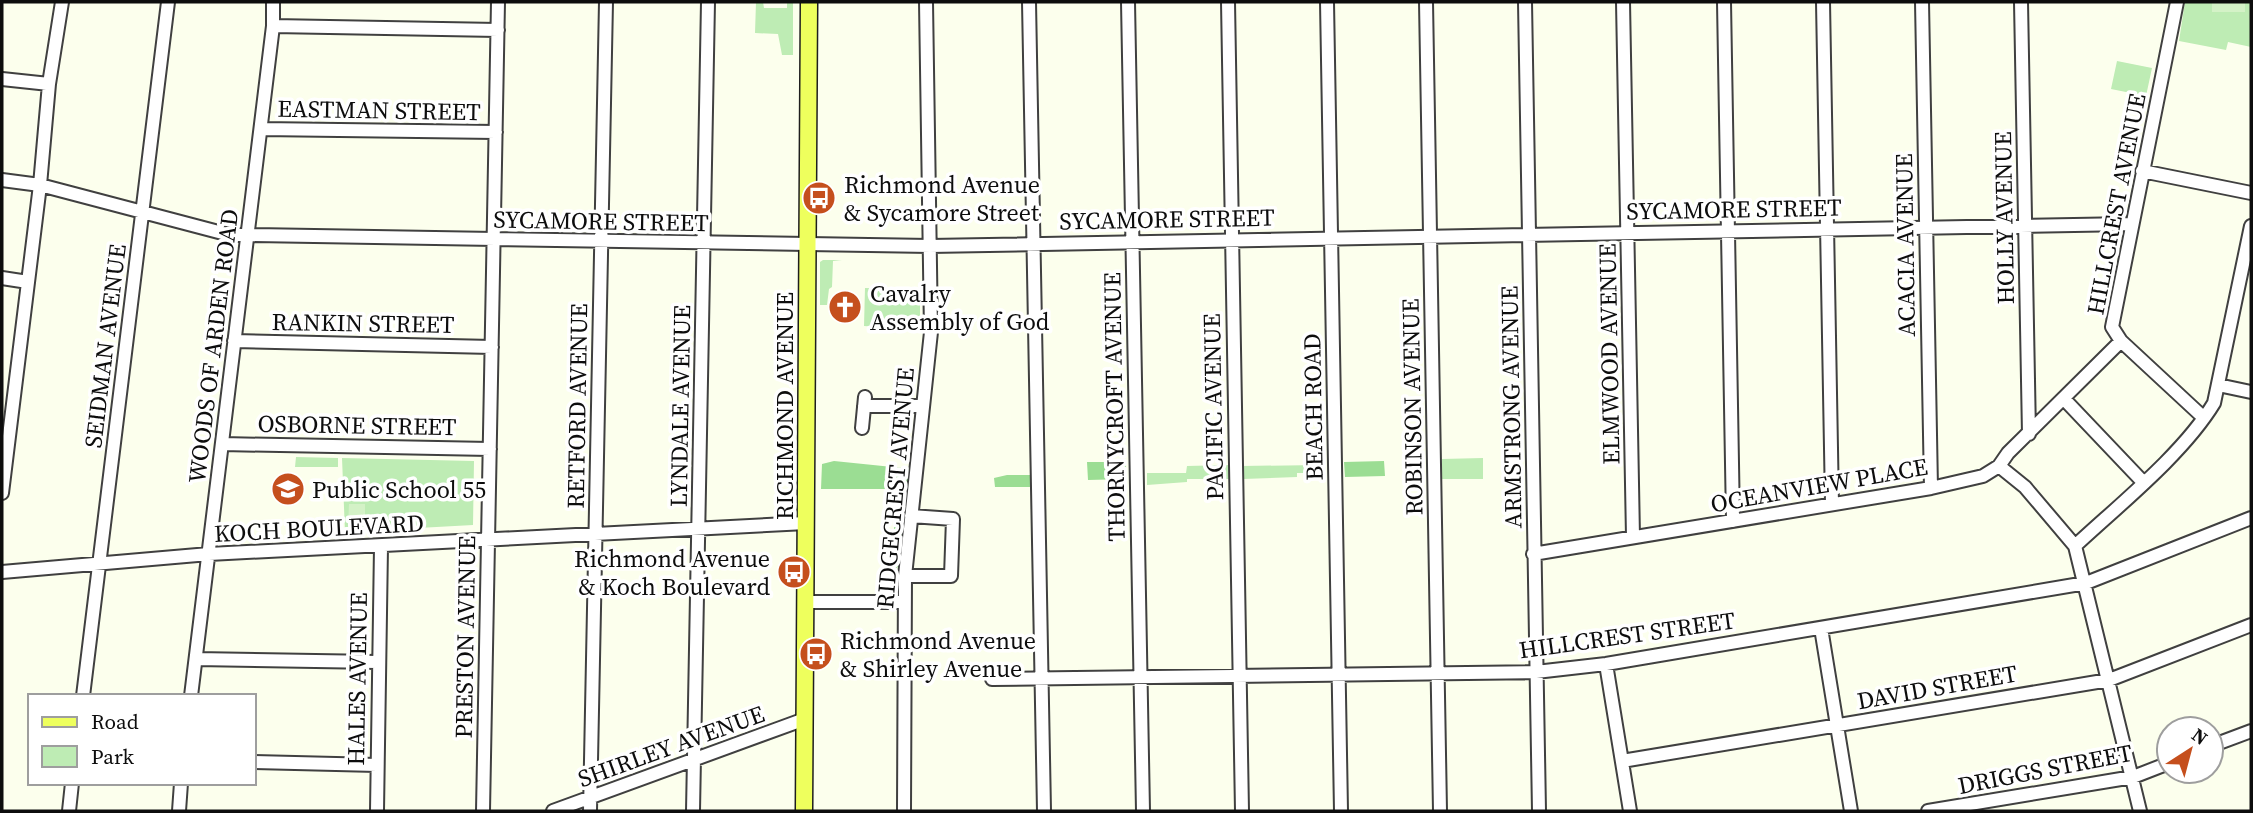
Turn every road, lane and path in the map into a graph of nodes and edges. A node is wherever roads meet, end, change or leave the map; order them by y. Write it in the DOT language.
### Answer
graph roads {
  1 [pos="62,2"];
  2 [pos="168,2"];
  3 [pos="273,2"];
  4 [pos="498,2"];
  5 [pos="606,2"];
  6 [pos="708,2"];
  7 [pos="809,2"];
  8 [pos="926,2"];
  9 [pos="1029,2"];
  10 [pos="1128,2"];
  11 [pos="1228,2"];
  12 [pos="1327,2"];
  13 [pos="1426,2"];
  14 [pos="1525,2"];
  15 [pos="1623,2"];
  16 [pos="1724,2"];
  17 [pos="1823,2"];
  18 [pos="1922,2"];
  19 [pos="2021,2"];
  20 [pos="2177,2"];
  21 [pos="273,26"];
  22 [pos="498,30"];
  23 [pos="2,79"];
  24 [pos="49,85"];
  25 [pos="261,129"];
  26 [pos="496,132"];
  27 [pos="2142,171"];
  28 [pos="2,180"];
  29 [pos="40,186"];
  30 [pos="2251,193"];
  31 [pos="143,211"];
  32 [pos="2130,224"];
  33 [pos="2025,225"];
  34 [pos="1926,226"];
  35 [pos="2251,226"];
  36 [pos="1827,228"];
  37 [pos="1728,230"];
  38 [pos="1628,232"];
  39 [pos="1530,234"];
  40 [pos="248,235"];
  41 [pos="1430,235"];
  42 [pos="1331,237"];
  43 [pos="1231,239"];
  44 [pos="494,240"];
  45 [pos="601,242"];
  46 [pos="1132,242"];
  47 [pos="1033,243"];
  48 [pos="704,244"];
  49 [pos="807,246"];
  50 [pos="930,246"];
  51 [pos="2,278"];
  52 [pos="27,282"];
  53 [pos="234,341"];
  54 [pos="2121,341"];
  55 [pos="492,347"];
  56 [pos="9,380"];
  57 [pos="2218,385"];
  58 [pos="2251,392"];
  59 [pos="2065,400"];
  60 [pos="923,406"];
  61 [pos="2204,418"];
  62 [pos="862,428"];
  63 [pos="2029,434"];
  64 [pos="222,444"];
  65 [pos="490,449"];
  66 [pos="1999,466"];
  67 [pos="2143,482"];
  68 [pos="2,484"];
  69 [pos="1931,488"];
  70 [pos="1832,504"];
  71 [pos="911,516"];
  72 [pos="2251,518"];
  73 [pos="1733,521"];
  74 [pos="806,523"];
  75 [pos="698,528"];
  76 [pos="595,535"];
  77 [pos="1633,537"];
  78 [pos="488,541"];
  79 [pos="2075,546"];
  80 [pos="381,547"];
  81 [pos="209,554"];
  82 [pos="1534,554"];
  83 [pos="99,564"];
  84 [pos="2,572"];
  85 [pos="905,576"];
  86 [pos="951,576"];
  87 [pos="2086,583"];
  88 [pos="950,590"];
  89 [pos="806,602"];
  90 [pos="904,602"];
  91 [pos="2251,625"];
  92 [pos="1821,628"];
  93 [pos="196,659"];
  94 [pos="377,662"];
  95 [pos="1606,664"];
  96 [pos="1536,672"];
  97 [pos="1437,673"];
  98 [pos="1339,675"];
  99 [pos="1240,677"];
  100 [pos="1141,678"];
  101 [pos="992,679"];
  102 [pos="1041,680"];
  103 [pos="2109,680"];
  104 [pos="83,694"];
  105 [pos="191,694"];
  106 [pos="804,719"];
  107 [pos="1837,726"];
  108 [pos="2251,731"];
  109 [pos="2225,741"];
  110 [pos="694,760"];
  111 [pos="1622,761"];
  112 [pos="256,762"];
  113 [pos="377,765"];
  114 [pos="2155,768"];
  115 [pos="2133,777"];
  116 [pos="72,785"];
  117 [pos="181,785"];
  118 [pos="590,805"];
  119 [pos="69,811"];
  120 [pos="179,811"];
  121 [pos="377,811"];
  122 [pos="483,811"];
  123 [pos="552,811"];
  124 [pos="693,811"];
  125 [pos="804,811"];
  126 [pos="904,811"];
  127 [pos="1044,811"];
  128 [pos="1143,811"];
  129 [pos="1242,811"];
  130 [pos="1341,811"];
  131 [pos="1440,811"];
  132 [pos="1539,811"];
  133 [pos="1630,811"];
  134 [pos="1851,811"];
  135 [pos="1928,811"];
  136 [pos="2140,811"];
  1 -- 24 [label="street"];
  2 -- 31 [label="street, SEIDMAN AVENUE"];
  3 -- 21 [label="street, WOODS OF ARDEN ROAD"];
  4 -- 22 [label="street, PRESTON AVENUE"];
  5 -- 45 [label="street, RETFORD AVENUE"];
  6 -- 48 [label="street, LYNDALE AVENUE"];
  7 -- 49 [label="main road, RICHMOND AVENUE"];
  8 -- 50 [label="street, RIDGECREST AVENUE"];
  9 -- 47 [label="street"];
  10 -- 46 [label="street, THORNYCROFT AVENUE"];
  11 -- 43 [label="street, PACIFIC AVENUE"];
  12 -- 42 [label="street, BEACH ROAD"];
  13 -- 41 [label="street, ROBINSON AVENUE"];
  14 -- 39 [label="street, ARMSTRONG AVENUE"];
  15 -- 38 [label="street, ELMWOOD AVENUE"];
  16 -- 37 [label="street"];
  17 -- 36 [label="street"];
  18 -- 34 [label="street, ACACIA AVENUE"];
  19 -- 33 [label="street, HOLLY AVENUE"];
  20 -- 27 [label="street, HILLCREST AVENUE"];
  21 -- 22 [label="street"];
  21 -- 25 [label="street, WOODS OF ARDEN ROAD"];
  22 -- 26 [label="street, PRESTON AVENUE"];
  23 -- 24 [label="street"];
  24 -- 29 [label="street"];
  25 -- 26 [label="street, EASTMAN STREET"];
  25 -- 40 [label="street, WOODS OF ARDEN ROAD"];
  26 -- 44 [label="street, PRESTON AVENUE"];
  27 -- 30 [label="street"];
  27 -- 32 [label="street, HILLCREST AVENUE"];
  28 -- 29 [label="street, SYCAMORE STREET"];
  29 -- 31 [label="street, SYCAMORE STREET"];
  29 -- 52 [label="street"];
  31 -- 40 [label="street, SYCAMORE STREET"];
  31 -- 83 [label="street, SEIDMAN AVENUE"];
  32 -- 33 [label="street, SYCAMORE STREET"];
  32 -- 54 [label="street, HILLCREST AVENUE"];
  33 -- 34 [label="street, SYCAMORE STREET"];
  33 -- 63 [label="street, HOLLY AVENUE"];
  34 -- 36 [label="street, SYCAMORE STREET"];
  34 -- 69 [label="street, ACACIA AVENUE"];
  35 -- 57 [label="street"];
  36 -- 37 [label="street, SYCAMORE STREET"];
  36 -- 70 [label="street"];
  37 -- 38 [label="street, SYCAMORE STREET"];
  37 -- 73 [label="street"];
  38 -- 39 [label="street, SYCAMORE STREET"];
  38 -- 77 [label="street, ELMWOOD AVENUE"];
  39 -- 41 [label="street, SYCAMORE STREET"];
  39 -- 82 [label="street, ARMSTRONG AVENUE"];
  40 -- 44 [label="street, SYCAMORE STREET"];
  40 -- 53 [label="street, WOODS OF ARDEN ROAD"];
  41 -- 42 [label="street, SYCAMORE STREET"];
  41 -- 97 [label="street, ROBINSON AVENUE"];
  42 -- 43 [label="street, SYCAMORE STREET"];
  42 -- 98 [label="street, BEACH ROAD"];
  43 -- 46 [label="street, SYCAMORE STREET"];
  43 -- 99 [label="street, PACIFIC AVENUE"];
  44 -- 45 [label="street, SYCAMORE STREET"];
  44 -- 55 [label="street, PRESTON AVENUE"];
  45 -- 48 [label="street, SYCAMORE STREET"];
  45 -- 76 [label="street, RETFORD AVENUE"];
  46 -- 47 [label="street, SYCAMORE STREET"];
  46 -- 100 [label="street, THORNYCROFT AVENUE"];
  47 -- 50 [label="street, SYCAMORE STREET"];
  47 -- 102 [label="street"];
  48 -- 49 [label="street, SYCAMORE STREET"];
  48 -- 75 [label="street, LYNDALE AVENUE"];
  49 -- 50 [label="street, SYCAMORE STREET"];
  49 -- 74 [label="main road, RICHMOND AVENUE"];
  50 -- 60 [label="street, RIDGECREST AVENUE"];
  51 -- 52 [label="street"];
  52 -- 56 [label="street"];
  53 -- 55 [label="street, RANKIN STREET"];
  53 -- 64 [label="street, WOODS OF ARDEN ROAD"];
  54 -- 59 [label="street"];
  54 -- 61 [label="street, HILLCREST AVENUE"];
  55 -- 65 [label="street, PRESTON AVENUE"];
  56 -- 68 [label="street"];
  57 -- 58 [label="street"];
  57 -- 61 [label="street"];
  59 -- 63 [label="street"];
  59 -- 67 [label="street"];
  60 -- 62 [label="street"];
  60 -- 71 [label="street, RIDGECREST AVENUE"];
  61 -- 67 [label="street"];
  63 -- 66 [label="street"];
  64 -- 65 [label="street, OSBORNE STREET"];
  64 -- 81 [label="street, WOODS OF ARDEN ROAD"];
  65 -- 78 [label="street, PRESTON AVENUE"];
  66 -- 69 [label="street, OCEANVIEW PLACE"];
  66 -- 79 [label="street"];
  67 -- 79 [label="street"];
  69 -- 70 [label="street, OCEANVIEW PLACE"];
  70 -- 73 [label="street, OCEANVIEW PLACE"];
  71 -- 85 [label="street, RIDGECREST AVENUE"];
  71 -- 86 [label="street"];
  72 -- 87 [label="street, HILLCREST STREET"];
  73 -- 77 [label="street, OCEANVIEW PLACE"];
  74 -- 75 [label="street, KOCH BOULEVARD"];
  74 -- 89 [label="main road, RICHMOND AVENUE"];
  75 -- 76 [label="street, KOCH BOULEVARD"];
  75 -- 110 [label="street, LYNDALE AVENUE"];
  76 -- 78 [label="street, KOCH BOULEVARD"];
  76 -- 118 [label="street, RETFORD AVENUE"];
  77 -- 82 [label="street, OCEANVIEW PLACE"];
  78 -- 80 [label="street, KOCH BOULEVARD"];
  78 -- 122 [label="street, PRESTON AVENUE"];
  79 -- 87 [label="street"];
  80 -- 81 [label="street, KOCH BOULEVARD"];
  80 -- 94 [label="street, HALES AVENUE"];
  81 -- 83 [label="street, KOCH BOULEVARD"];
  81 -- 93 [label="street, WOODS OF ARDEN ROAD"];
  82 -- 96 [label="street, ARMSTRONG AVENUE"];
  83 -- 84 [label="street, KOCH BOULEVARD"];
  83 -- 104 [label="street, SEIDMAN AVENUE"];
  85 -- 86 [label="street"];
  85 -- 90 [label="street, RIDGECREST AVENUE"];
  86 -- 88 [label="street"];
  87 -- 92 [label="street, HILLCREST STREET"];
  87 -- 103 [label="street"];
  89 -- 90 [label="street"];
  89 -- 106 [label="main road, RICHMOND AVENUE"];
  90 -- 126 [label="street, RIDGECREST AVENUE"];
  91 -- 103 [label="street, DAVID STREET"];
  92 -- 95 [label="street, HILLCREST STREET"];
  92 -- 107 [label="street"];
  93 -- 94 [label="street"];
  93 -- 105 [label="street, WOODS OF ARDEN ROAD"];
  94 -- 113 [label="street, HALES AVENUE"];
  95 -- 96 [label="street, HILLCREST STREET"];
  95 -- 111 [label="street"];
  96 -- 97 [label="street, HILLCREST STREET"];
  96 -- 132 [label="street, ARMSTRONG AVENUE"];
  97 -- 98 [label="street, HILLCREST STREET"];
  97 -- 131 [label="street, ROBINSON AVENUE"];
  98 -- 99 [label="street, HILLCREST STREET"];
  98 -- 130 [label="street, BEACH ROAD"];
  99 -- 100 [label="street, HILLCREST STREET"];
  99 -- 129 [label="street, PACIFIC AVENUE"];
  100 -- 102 [label="street, HILLCREST STREET"];
  100 -- 128 [label="street, THORNYCROFT AVENUE"];
  101 -- 102 [label="street, HILLCREST STREET"];
  102 -- 127 [label="street"];
  103 -- 107 [label="street, DAVID STREET"];
  103 -- 115 [label="street"];
  106 -- 110 [label="street, SHIRLEY AVENUE"];
  106 -- 125 [label="main road, RICHMOND AVENUE"];
  107 -- 111 [label="street, DAVID STREET"];
  107 -- 134 [label="street"];
  108 -- 109 [label="street"];
  110 -- 118 [label="street, SHIRLEY AVENUE"];
  110 -- 124 [label="street, LYNDALE AVENUE"];
  111 -- 133 [label="street"];
  112 -- 113 [label="street"];
  113 -- 121 [label="street, HALES AVENUE"];
  114 -- 115 [label="street, DRIGGS STREET"];
  115 -- 135 [label="street, DRIGGS STREET"];
  115 -- 136 [label="street"];
  116 -- 119 [label="street"];
  117 -- 120 [label="street"];
  118 -- 123 [label="street, SHIRLEY AVENUE"];
}
